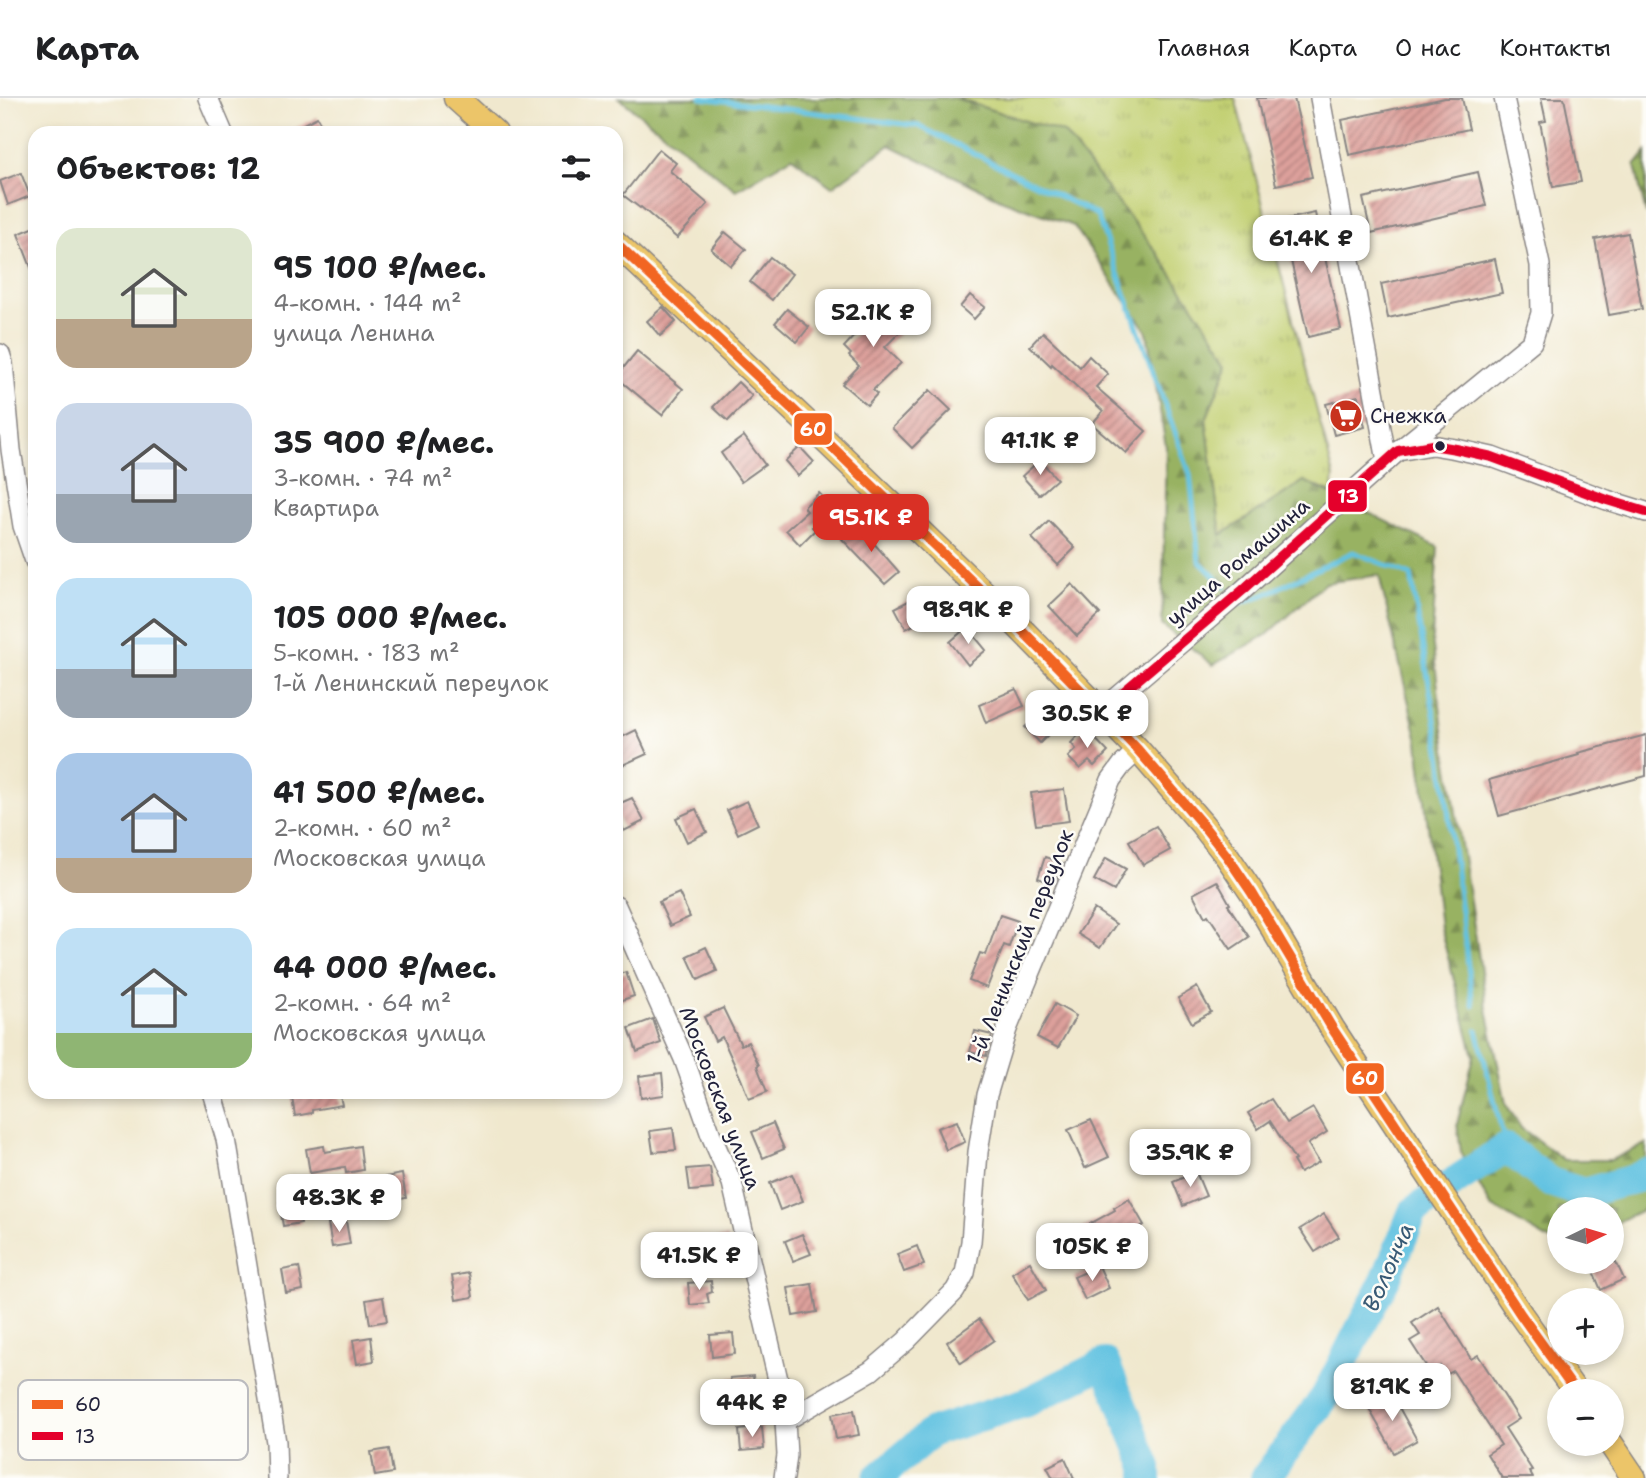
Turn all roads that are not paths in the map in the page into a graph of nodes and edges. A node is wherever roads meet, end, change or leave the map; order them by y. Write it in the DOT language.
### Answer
graph roads {
  1 [pos="208,98"];
  2 [pos="456,98"];
  3 [pos="1320,98"];
  4 [pos="1504,98"];
  5 [pos="220,126"];
  6 [pos="487,126"];
  7 [pos="623,250"];
  8 [pos="0,354"];
  9 [pos="1393,456"];
  10 [pos="1646,512"];
  11 [pos="28,541"];
  12 [pos="1101,711"];
  13 [pos="1138,750"];
  14 [pos="623,922"];
  15 [pos="214,1099"];
  16 [pos="1566,1379"];
  17 [pos="785,1421"];
  18 [pos="1619,1456"];
  19 [pos="277,1478"];
  20 [pos="784,1478"];
  21 [pos="1634,1478"];
  1 -- 5 [label="street"];
  2 -- 6 [label="main road"];
  3 -- 9 [label="street"];
  4 -- 9 [label="street, улица Ромашина"];
  7 -- 12 [label="main road"];
  8 -- 11 [label="street"];
  9 -- 10 [label="street"];
  9 -- 12 [label="street, улица Ромашина"];
  12 -- 13 [label="main road"];
  13 -- 16 [label="main road"];
  13 -- 17 [label="street, 1-й Ленинский переулок"];
  14 -- 17 [label="street, Московская улица"];
  15 -- 19 [label="street"];
  17 -- 20 [label="street, Московская улица"];
  18 -- 21 [label="main road"];
}
